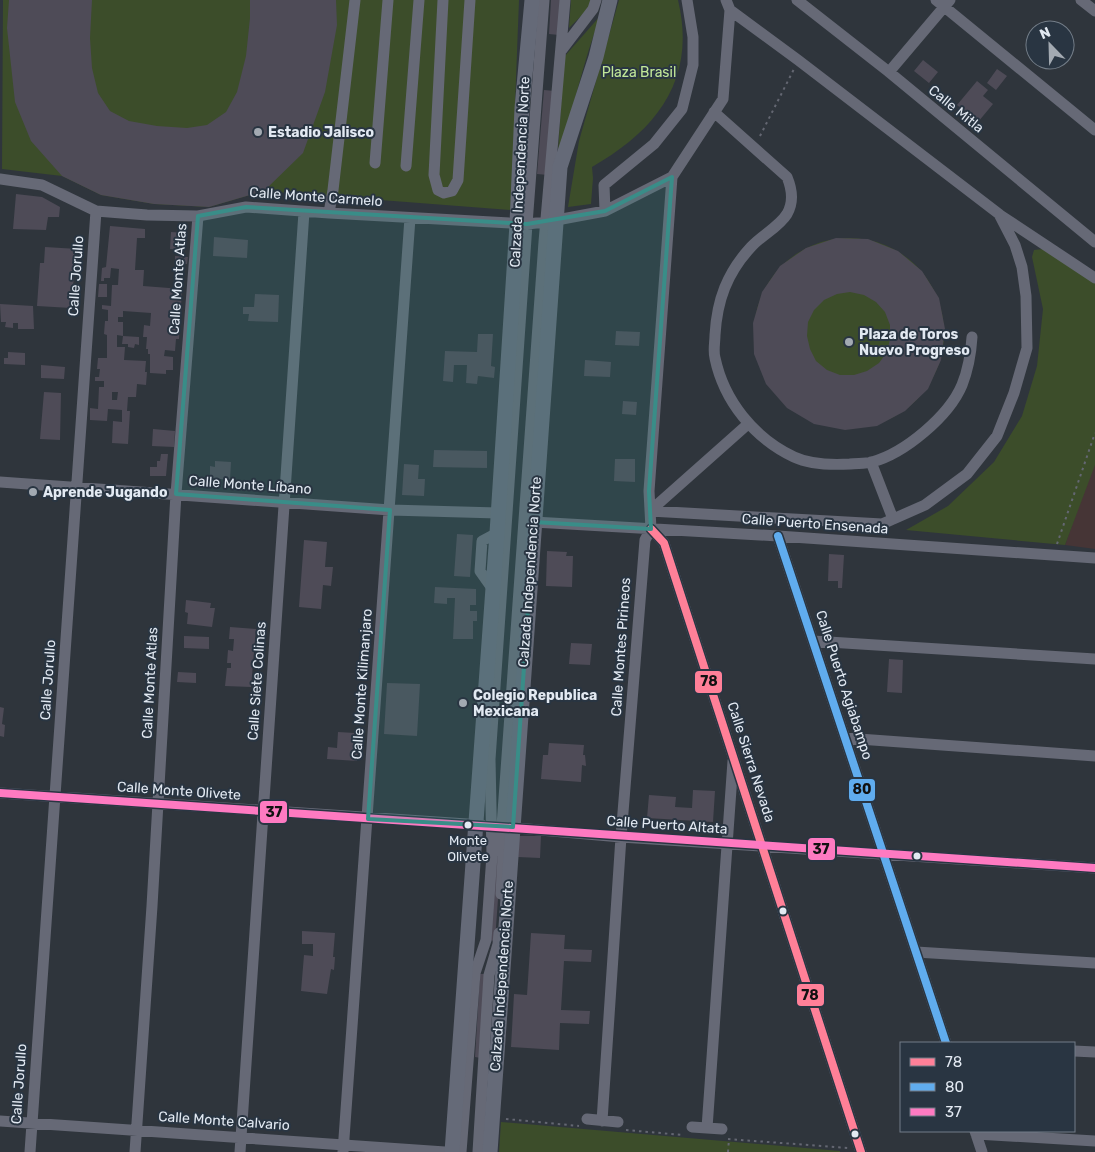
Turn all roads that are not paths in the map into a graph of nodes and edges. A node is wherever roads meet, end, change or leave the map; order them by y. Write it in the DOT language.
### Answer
graph roads {
  1 [pos="355,0"];
  2 [pos="388,0"];
  3 [pos="419,0"];
  4 [pos="443,0"];
  5 [pos="470,0"];
  6 [pos="532,0"];
  7 [pos="544,0"];
  8 [pos="565,0"];
  9 [pos="596,0"];
  10 [pos="610,0"];
  11 [pos="687,0"];
  12 [pos="797,0"];
  13 [pos="1081,0"];
  14 [pos="943,2"];
  15 [pos="728,5"];
  16 [pos="1095,11"];
  17 [pos="561,51"];
  18 [pos="888,72"];
  19 [pos="714,112"];
  20 [pos="1095,130"];
  21 [pos="375,164"];
  22 [pos="406,166"];
  23 [pos="672,177"];
  24 [pos="0,179"];
  25 [pos="96,210"];
  26 [pos="605,211"];
  27 [pos="304,212"];
  28 [pos="328,213"];
  29 [pos="999,214"];
  30 [pos="198,216"];
  31 [pos="410,218"];
  32 [pos="551,221"];
  33 [pos="522,224"];
  34 [pos="1095,242"];
  35 [pos="1095,278"];
  36 [pos="972,337"];
  37 [pos="748,424"];
  38 [pos="871,462"];
  39 [pos="0,482"];
  40 [pos="76,487"];
  41 [pos="176,494"];
  42 [pos="284,502"];
  43 [pos="390,510"];
  44 [pos="650,511"];
  45 [pos="498,513"];
  46 [pos="893,519"];
  47 [pos="534,522"];
  48 [pos="651,529"];
  49 [pos="778,536"];
  50 [pos="1095,558"];
  51 [pos="813,641"];
  52 [pos="1095,659"];
  53 [pos="845,738"];
  54 [pos="733,755"];
  55 [pos="1095,756"];
  56 [pos="0,793"];
  57 [pos="54,797"];
  58 [pos="158,804"];
  59 [pos="263,812"];
  60 [pos="368,819"];
  61 [pos="495,826"];
  62 [pos="621,837"];
  63 [pos="727,844"];
  64 [pos="763,846"];
  65 [pos="884,855"];
  66 [pos="1095,868"];
  67 [pos="916,952"];
  68 [pos="1095,963"];
  69 [pos="946,1042"];
  70 [pos="1075,1051"];
  71 [pos="1095,1052"];
  72 [pos="587,1119"];
  73 [pos="602,1120"];
  74 [pos="0,1121"];
  75 [pos="618,1122"];
  76 [pos="32,1123"];
  77 [pos="692,1127"];
  78 [pos="707,1128"];
  79 [pos="136,1130"];
  80 [pos="975,1132"];
  81 [pos="725,1134"];
  82 [pos="241,1138"];
  83 [pos="1095,1141"];
  84 [pos="343,1148"];
  85 [pos="30,1152"];
  86 [pos="135,1152"];
  87 [pos="240,1152"];
  88 [pos="445,1152"];
  89 [pos="452,1152"];
  90 [pos="461,1152"];
  91 [pos="478,1152"];
  92 [pos="490,1152"];
  93 [pos="861,1152"];
  94 [pos="982,1152"];
  1 -- 28 [label="street"];
  2 -- 21 [label="street"];
  3 -- 22 [label="street"];
  4 -- 5 [label="street"];
  6 -- 33 [label="main road, Calzada Independencia Norte"];
  7 -- 33 [label="street"];
  8 -- 17 [label="street"];
  9 -- 17 [label="street"];
  10 -- 32 [label="main road, Calzada Independencia Norte"];
  11 -- 26 [label="street"];
  12 -- 18 [label="street, Calle Mitla"];
  13 -- 16 [label="street"];
  14 -- 18 [label="street"];
  14 -- 20 [label="street"];
  15 -- 19 [label="street"];
  15 -- 29 [label="street"];
  17 -- 32 [label="street"];
  18 -- 34 [label="street, Calle Mitla"];
  19 -- 23 [label="street"];
  19 -- 37 [label="street"];
  23 -- 26 [label="street"];
  23 -- 44 [label="street, Calle Montes Pirineos"];
  24 -- 25 [label="street, Calle Monte Carmelo"];
  25 -- 30 [label="street, Calle Monte Carmelo"];
  25 -- 40 [label="street, Calle Jorullo"];
  26 -- 32 [label="street"];
  27 -- 28 [label="street, Calle Monte Carmelo"];
  27 -- 30 [label="street, Calle Monte Carmelo"];
  27 -- 42 [label="street, Calle Siete Colinas"];
  28 -- 31 [label="street, Calle Monte Carmelo"];
  29 -- 35 [label="street"];
  29 -- 46 [label="street"];
  30 -- 41 [label="street, Calle Monte Atlas"];
  31 -- 33 [label="street, Calle Monte Carmelo"];
  31 -- 43 [label="street, Calle Monte Kilimanjaro"];
  32 -- 33 [label="street"];
  32 -- 47 [label="main road, Calzada Independencia Norte"];
  32 -- 61 [label="street"];
  33 -- 45 [label="main road, Calzada Independencia Norte"];
  33 -- 61 [label="street"];
  36 -- 38 [label="street"];
  37 -- 38 [label="street"];
  37 -- 44 [label="street"];
  38 -- 46 [label="street"];
  39 -- 40 [label="street, Calle Monte Líbano"];
  40 -- 41 [label="street, Calle Monte Líbano"];
  40 -- 57 [label="street, Calle Jorullo"];
  41 -- 42 [label="street, Calle Monte Líbano"];
  41 -- 58 [label="street, Calle Monte Atlas"];
  42 -- 43 [label="street, Calle Monte Líbano"];
  42 -- 59 [label="street, Calle Siete Colinas"];
  43 -- 45 [label="street, Calle Monte Líbano"];
  43 -- 60 [label="street, Calle Monte Kilimanjaro"];
  44 -- 46 [label="street"];
  44 -- 48 [label="street, Calle Montes Pirineos"];
  45 -- 61 [label="main road, Calzada Independencia Norte"];
  47 -- 48 [label="street, Calle Puerto Ensenada"];
  47 -- 61 [label="main road, Calzada Independencia Norte"];
  48 -- 49 [label="street, Calle Puerto Ensenada"];
  48 -- 54 [label="street, Calle Sierra Nevada"];
  48 -- 62 [label="street, Calle Montes Pirineos"];
  49 -- 50 [label="street, Calle Puerto Ensenada"];
  49 -- 51 [label="street, Calle Puerto Agiabampo"];
  51 -- 52 [label="street"];
  51 -- 53 [label="street, Calle Puerto Agiabampo"];
  53 -- 55 [label="street"];
  53 -- 65 [label="street, Calle Puerto Agiabampo"];
  54 -- 63 [label="street"];
  54 -- 64 [label="street, Calle Sierra Nevada"];
  56 -- 57 [label="street, Calle Monte Olivete"];
  57 -- 58 [label="street, Calle Monte Olivete"];
  57 -- 76 [label="street, Calle Jorullo"];
  58 -- 59 [label="street, Calle Monte Olivete"];
  58 -- 79 [label="street, Calle Monte Atlas"];
  59 -- 60 [label="street, Calle Monte Olivete"];
  59 -- 82 [label="street, Calle Siete Colinas"];
  60 -- 61 [label="street, Calle Monte Olivete"];
  60 -- 84 [label="street, Calle Monte Kilimanjaro"];
  61 -- 62 [label="street, Calle Puerto Altata"];
  61 -- 89 [label="main road, Calzada Independencia Norte"];
  61 -- 90 [label="street"];
  61 -- 91 [label="street"];
  61 -- 92 [label="main road, Calzada Independencia Norte"];
  62 -- 63 [label="street, Calle Puerto Altata"];
  62 -- 73 [label="street, Calle Montes Pirineos"];
  63 -- 64 [label="street, Calle Puerto Altata"];
  63 -- 78 [label="street"];
  64 -- 65 [label="street, Calle Puerto Altata"];
  64 -- 93 [label="street, Calle Sierra Nevada"];
  65 -- 66 [label="street, Calle Puerto Altata"];
  65 -- 67 [label="street, Calle Puerto Agiabampo"];
  67 -- 68 [label="street"];
  67 -- 69 [label="street, Calle Puerto Agiabampo"];
  70 -- 71 [label="street"];
  72 -- 73 [label="street"];
  73 -- 75 [label="street"];
  74 -- 76 [label="street, Calle Monte Calvario"];
  76 -- 79 [label="street, Calle Monte Calvario"];
  76 -- 85 [label="street, Calle Jorullo"];
  77 -- 78 [label="street"];
  78 -- 81 [label="street"];
  79 -- 82 [label="street, Calle Monte Calvario"];
  79 -- 86 [label="street, Calle Monte Atlas"];
  80 -- 83 [label="street"];
  80 -- 94 [label="street"];
  82 -- 84 [label="street, Calle Monte Calvario"];
  82 -- 87 [label="street, Calle Siete Colinas"];
  84 -- 88 [label="street, Calle Monte Calvario"];
}
